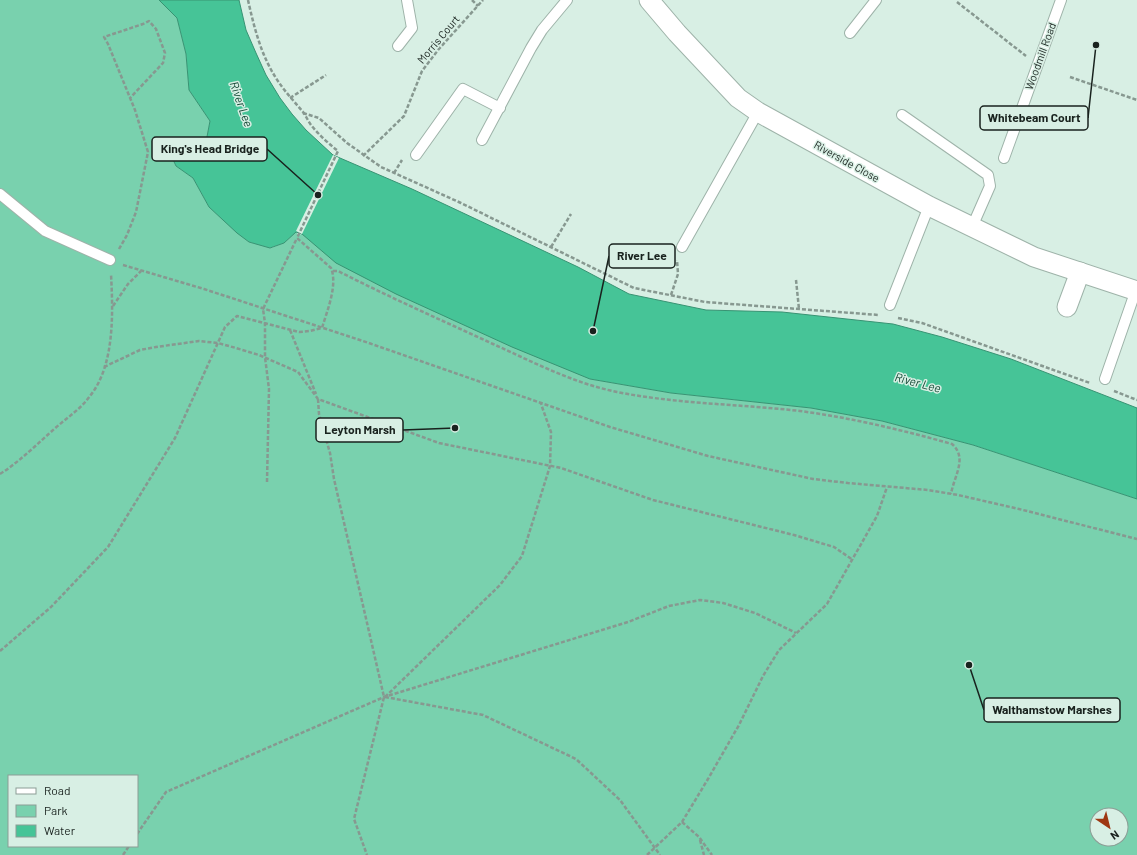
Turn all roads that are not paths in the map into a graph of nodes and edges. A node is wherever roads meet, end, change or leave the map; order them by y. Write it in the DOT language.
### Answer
graph roads {
  1 [pos="407,0"];
  2 [pos="567,0"];
  3 [pos="649,0"];
  4 [pos="876,0"];
  5 [pos="1061,0"];
  6 [pos="850,33"];
  7 [pos="398,46"];
  8 [pos="500,108"];
  9 [pos="758,112"];
  10 [pos="902,115"];
  11 [pos="482,140"];
  12 [pos="416,155"];
  13 [pos="1004,158"];
  14 [pos="0,194"];
  15 [pos="930,206"];
  16 [pos="972,227"];
  17 [pos="682,247"];
  18 [pos="112,260"];
  19 [pos="1080,272"];
  20 [pos="1136,291"];
  21 [pos="890,305"];
  22 [pos="1067,307"];
  23 [pos="1105,380"];
  1 -- 7 [label="lane"];
  2 -- 8 [label="lane"];
  3 -- 9 [label="street, Riverside Close"];
  4 -- 6 [label="lane"];
  5 -- 13 [label="lane, Woodmill Road"];
  8 -- 11 [label="lane"];
  8 -- 12 [label="lane"];
  9 -- 15 [label="street, Riverside Close"];
  9 -- 17 [label="lane"];
  10 -- 16 [label="lane"];
  14 -- 18 [label="lane"];
  15 -- 16 [label="street, Riverside Close"];
  15 -- 21 [label="lane"];
  16 -- 19 [label="street, Riverside Close"];
  19 -- 20 [label="street, Riverside Close"];
  19 -- 22 [label="street"];
  20 -- 23 [label="lane"];
}
